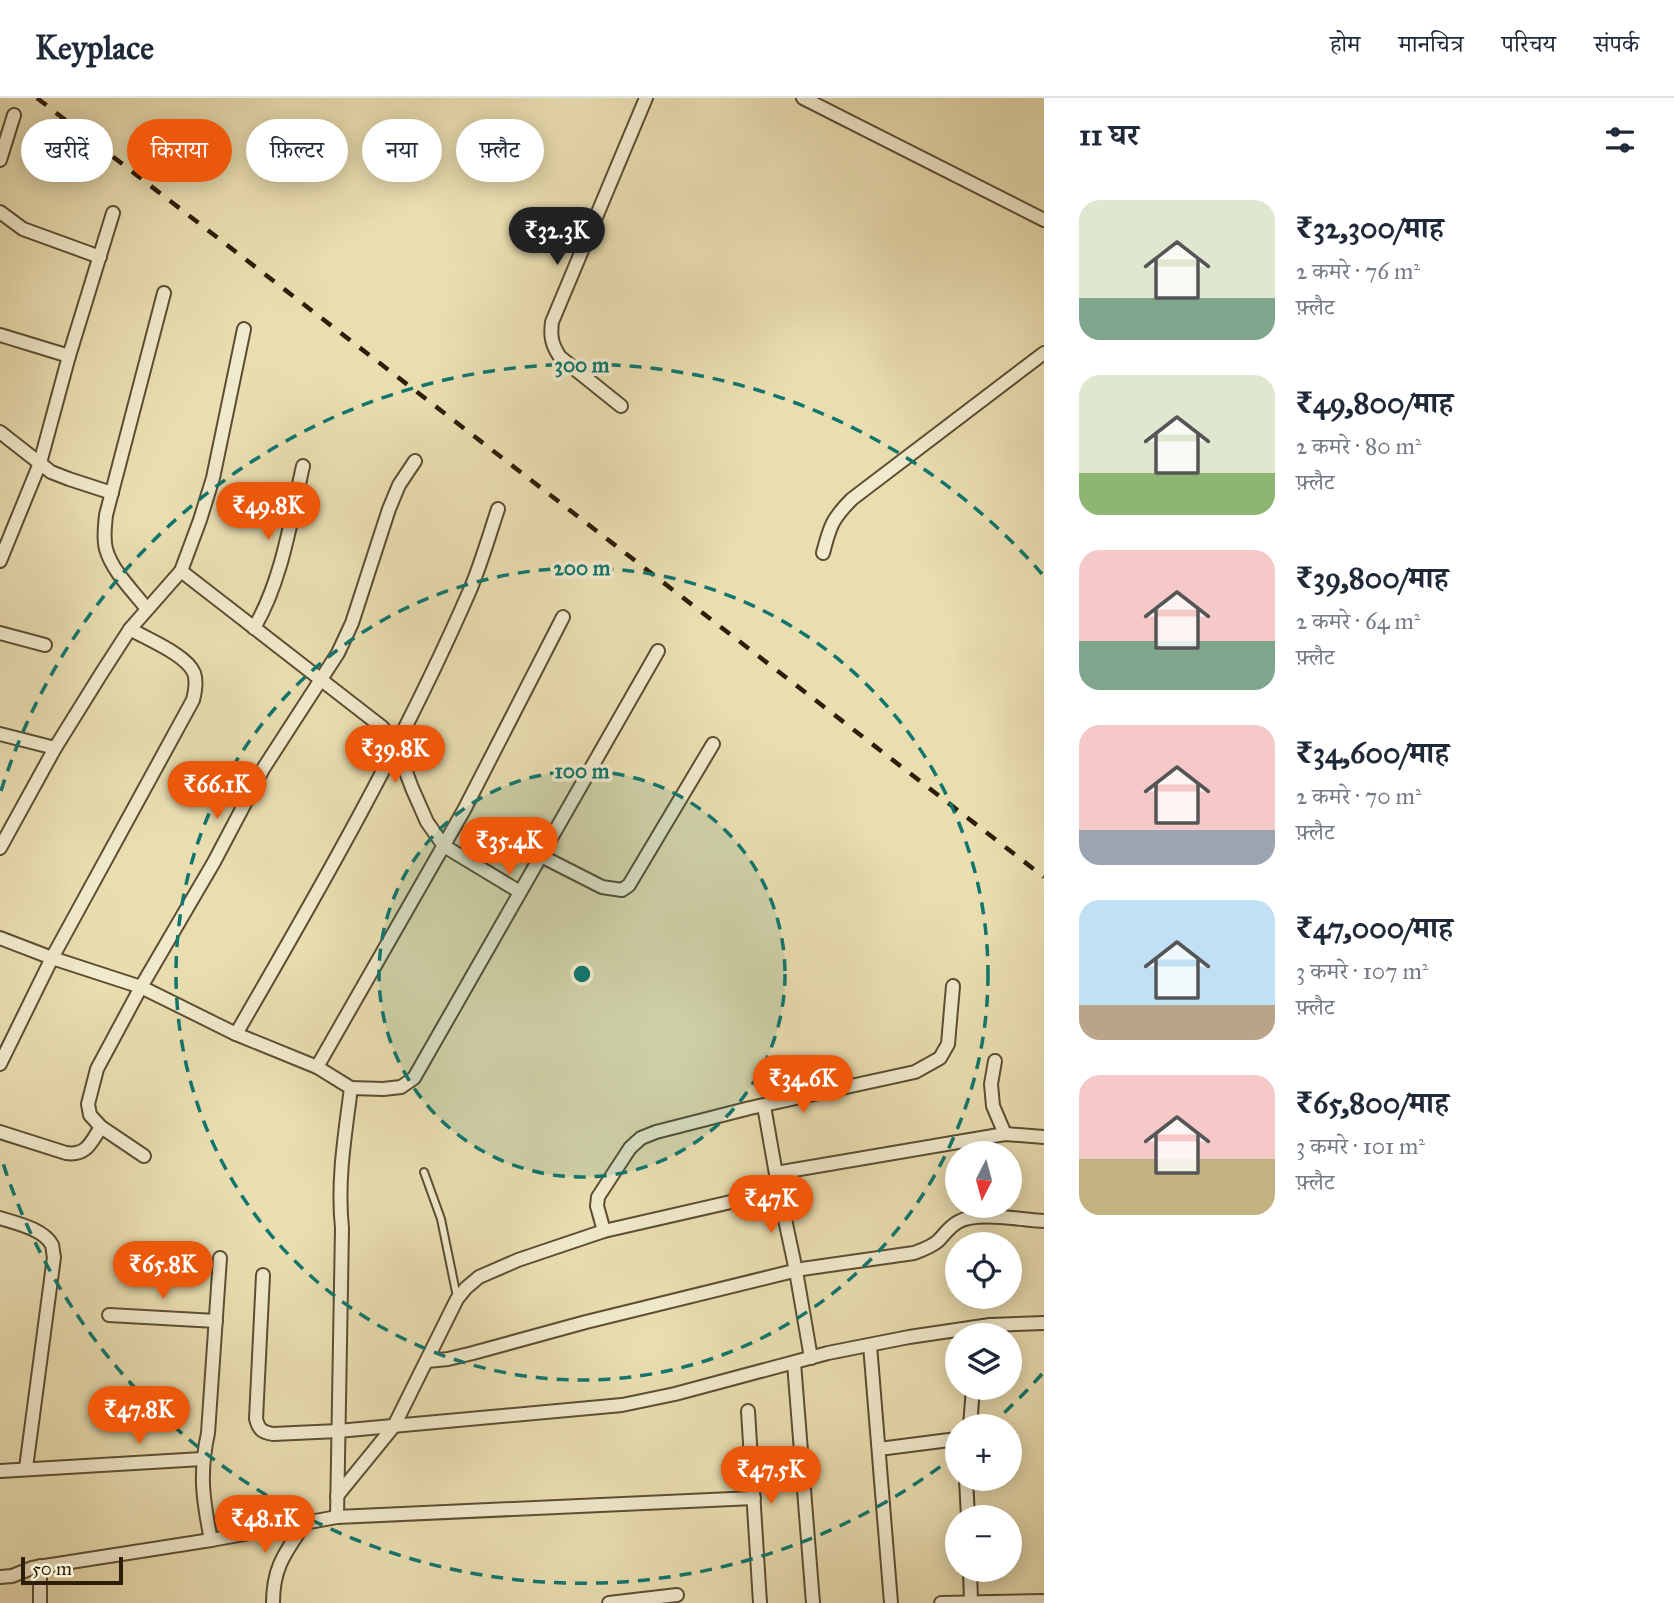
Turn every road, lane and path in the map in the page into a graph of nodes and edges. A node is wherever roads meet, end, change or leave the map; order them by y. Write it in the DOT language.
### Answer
graph roads {
  1 [pos="646,98"];
  2 [pos="803,98"];
  3 [pos="14,114"];
  4 [pos="1,156"];
  5 [pos="0,212"];
  6 [pos="113,213"];
  7 [pos="1044,220"];
  8 [pos="100,257"];
  9 [pos="164,293"];
  10 [pos="244,329"];
  11 [pos="0,335"];
  12 [pos="1044,353"];
  13 [pos="69,356"];
  14 [pos="621,406"];
  15 [pos="0,432"];
  16 [pos="415,461"];
  17 [pos="40,463"];
  18 [pos="303,466"];
  19 [pos="112,493"];
  20 [pos="498,509"];
  21 [pos="823,553"];
  22 [pos="0,561"];
  23 [pos="181,570"];
  24 [pos="147,609"];
  25 [pos="563,617"];
  26 [pos="254,628"];
  27 [pos="130,629"];
  28 [pos="0,633"];
  29 [pos="45,645"];
  30 [pos="658,651"];
  31 [pos="320,680"];
  32 [pos="0,734"];
  33 [pos="713,744"];
  34 [pos="396,745"];
  35 [pos="55,748"];
  36 [pos="444,845"];
  37 [pos="0,848"];
  38 [pos="541,856"];
  39 [pos="520,892"];
  40 [pos="0,938"];
  41 [pos="52,958"];
  42 [pos="953,986"];
  43 [pos="141,987"];
  44 [pos="236,1034"];
  45 [pos="995,1061"];
  46 [pos="0,1064"];
  47 [pos="317,1067"];
  48 [pos="351,1088"];
  49 [pos="764,1106"];
  50 [pos="101,1127"];
  51 [pos="0,1132"];
  52 [pos="1005,1134"];
  53 [pos="1044,1137"];
  54 [pos="144,1156"];
  55 [pos="424,1172"];
  56 [pos="776,1173"];
  57 [pos="779,1191"];
  58 [pos="0,1218"];
  59 [pos="1044,1222"];
  60 [pos="604,1231"];
  61 [pos="220,1258"];
  62 [pos="796,1271"];
  63 [pos="263,1275"];
  64 [pos="457,1299"];
  65 [pos="109,1315"];
  66 [pos="216,1321"];
  67 [pos="1044,1323"];
  68 [pos="870,1345"];
  69 [pos="811,1358"];
  70 [pos="427,1361"];
  71 [pos="794,1363"];
  72 [pos="748,1411"];
  73 [pos="394,1426"];
  74 [pos="338,1431"];
  75 [pos="945,1440"];
  76 [pos="878,1448"];
  77 [pos="202,1459"];
  78 [pos="26,1468"];
  79 [pos="0,1471"];
  80 [pos="337,1496"];
  81 [pos="754,1498"];
  82 [pos="337,1517"];
  83 [pos="305,1523"];
  84 [pos="211,1540"];
  85 [pos="36,1567"];
  86 [pos="6,1577"];
  87 [pos="970,1582"];
  88 [pos="677,1595"];
  89 [pos="652,1601"];
  90 [pos="1044,1601"];
  91 [pos="971,1602"];
  92 [pos="40,1603"];
  93 [pos="273,1603"];
  94 [pos="609,1603"];
  95 [pos="760,1603"];
  96 [pos="813,1603"];
  97 [pos="891,1603"];
  98 [pos="942,1603"];
  1 -- 14 [label="street"];
  2 -- 7 [label="street"];
  3 -- 4 [label="street"];
  5 -- 8 [label="street"];
  6 -- 8 [label="street"];
  8 -- 13 [label="street"];
  9 -- 19 [label="street"];
  10 -- 23 [label="street"];
  11 -- 13 [label="street"];
  12 -- 21 [label="street"];
  13 -- 17 [label="street"];
  15 -- 17 [label="street"];
  16 -- 31 [label="street"];
  17 -- 19 [label="street"];
  17 -- 22 [label="street"];
  18 -- 26 [label="street"];
  19 -- 24 [label="street"];
  20 -- 34 [label="street"];
  23 -- 24 [label="street"];
  23 -- 26 [label="street"];
  24 -- 27 [label="street"];
  25 -- 36 [label="street"];
  26 -- 31 [label="street"];
  27 -- 35 [label="street"];
  27 -- 41 [label="street"];
  28 -- 29 [label="street"];
  30 -- 38 [label="street"];
  31 -- 34 [label="street"];
  31 -- 43 [label="street"];
  32 -- 35 [label="street"];
  33 -- 38 [label="street"];
  34 -- 36 [label="street"];
  34 -- 44 [label="street"];
  35 -- 37 [label="street"];
  36 -- 39 [label="street"];
  36 -- 47 [label="street"];
  38 -- 39 [label="street"];
  39 -- 48 [label="street"];
  40 -- 41 [label="street"];
  41 -- 43 [label="street"];
  41 -- 46 [label="street"];
  42 -- 49 [label="street"];
  43 -- 44 [label="street"];
  43 -- 50 [label="street"];
  44 -- 47 [label="street"];
  45 -- 52 [label="street"];
  47 -- 48 [label="street"];
  48 -- 74 [label="street"];
  49 -- 56 [label="street"];
  49 -- 60 [label="street"];
  50 -- 51 [label="street"];
  50 -- 54 [label="street"];
  52 -- 53 [label="street"];
  52 -- 56 [label="street"];
  55 -- 64 [label="lane"];
  56 -- 57 [label="street"];
  57 -- 60 [label="street"];
  57 -- 62 [label="street"];
  58 -- 78 [label="street"];
  59 -- 62 [label="street"];
  60 -- 64 [label="street"];
  61 -- 66 [label="street"];
  62 -- 69 [label="street"];
  62 -- 70 [label="street"];
  63 -- 74 [label="street"];
  64 -- 70 [label="street"];
  65 -- 66 [label="street"];
  66 -- 77 [label="street"];
  67 -- 68 [label="street"];
  68 -- 69 [label="street"];
  68 -- 76 [label="street"];
  69 -- 71 [label="street"];
  70 -- 73 [label="street"];
  71 -- 73 [label="street"];
  71 -- 96 [label="street"];
  72 -- 81 [label="street"];
  73 -- 74 [label="street"];
  73 -- 80 [label="street"];
  74 -- 80 [label="street"];
  75 -- 76 [label="street"];
  76 -- 97 [label="street"];
  77 -- 78 [label="street"];
  77 -- 84 [label="street"];
  78 -- 79 [label="street"];
  80 -- 82 [label="street"];
  81 -- 82 [label="street"];
  81 -- 95 [label="street"];
  82 -- 83 [label="street"];
  83 -- 84 [label="street"];
  83 -- 93 [label="street"];
  84 -- 85 [label="street"];
  85 -- 86 [label="street"];
  85 -- 92 [label="street"];
  87 -- 91 [label="street"];
  88 -- 89 [label="street"];
  89 -- 94 [label="street"];
  90 -- 91 [label="street"];
  91 -- 98 [label="street"];
}
